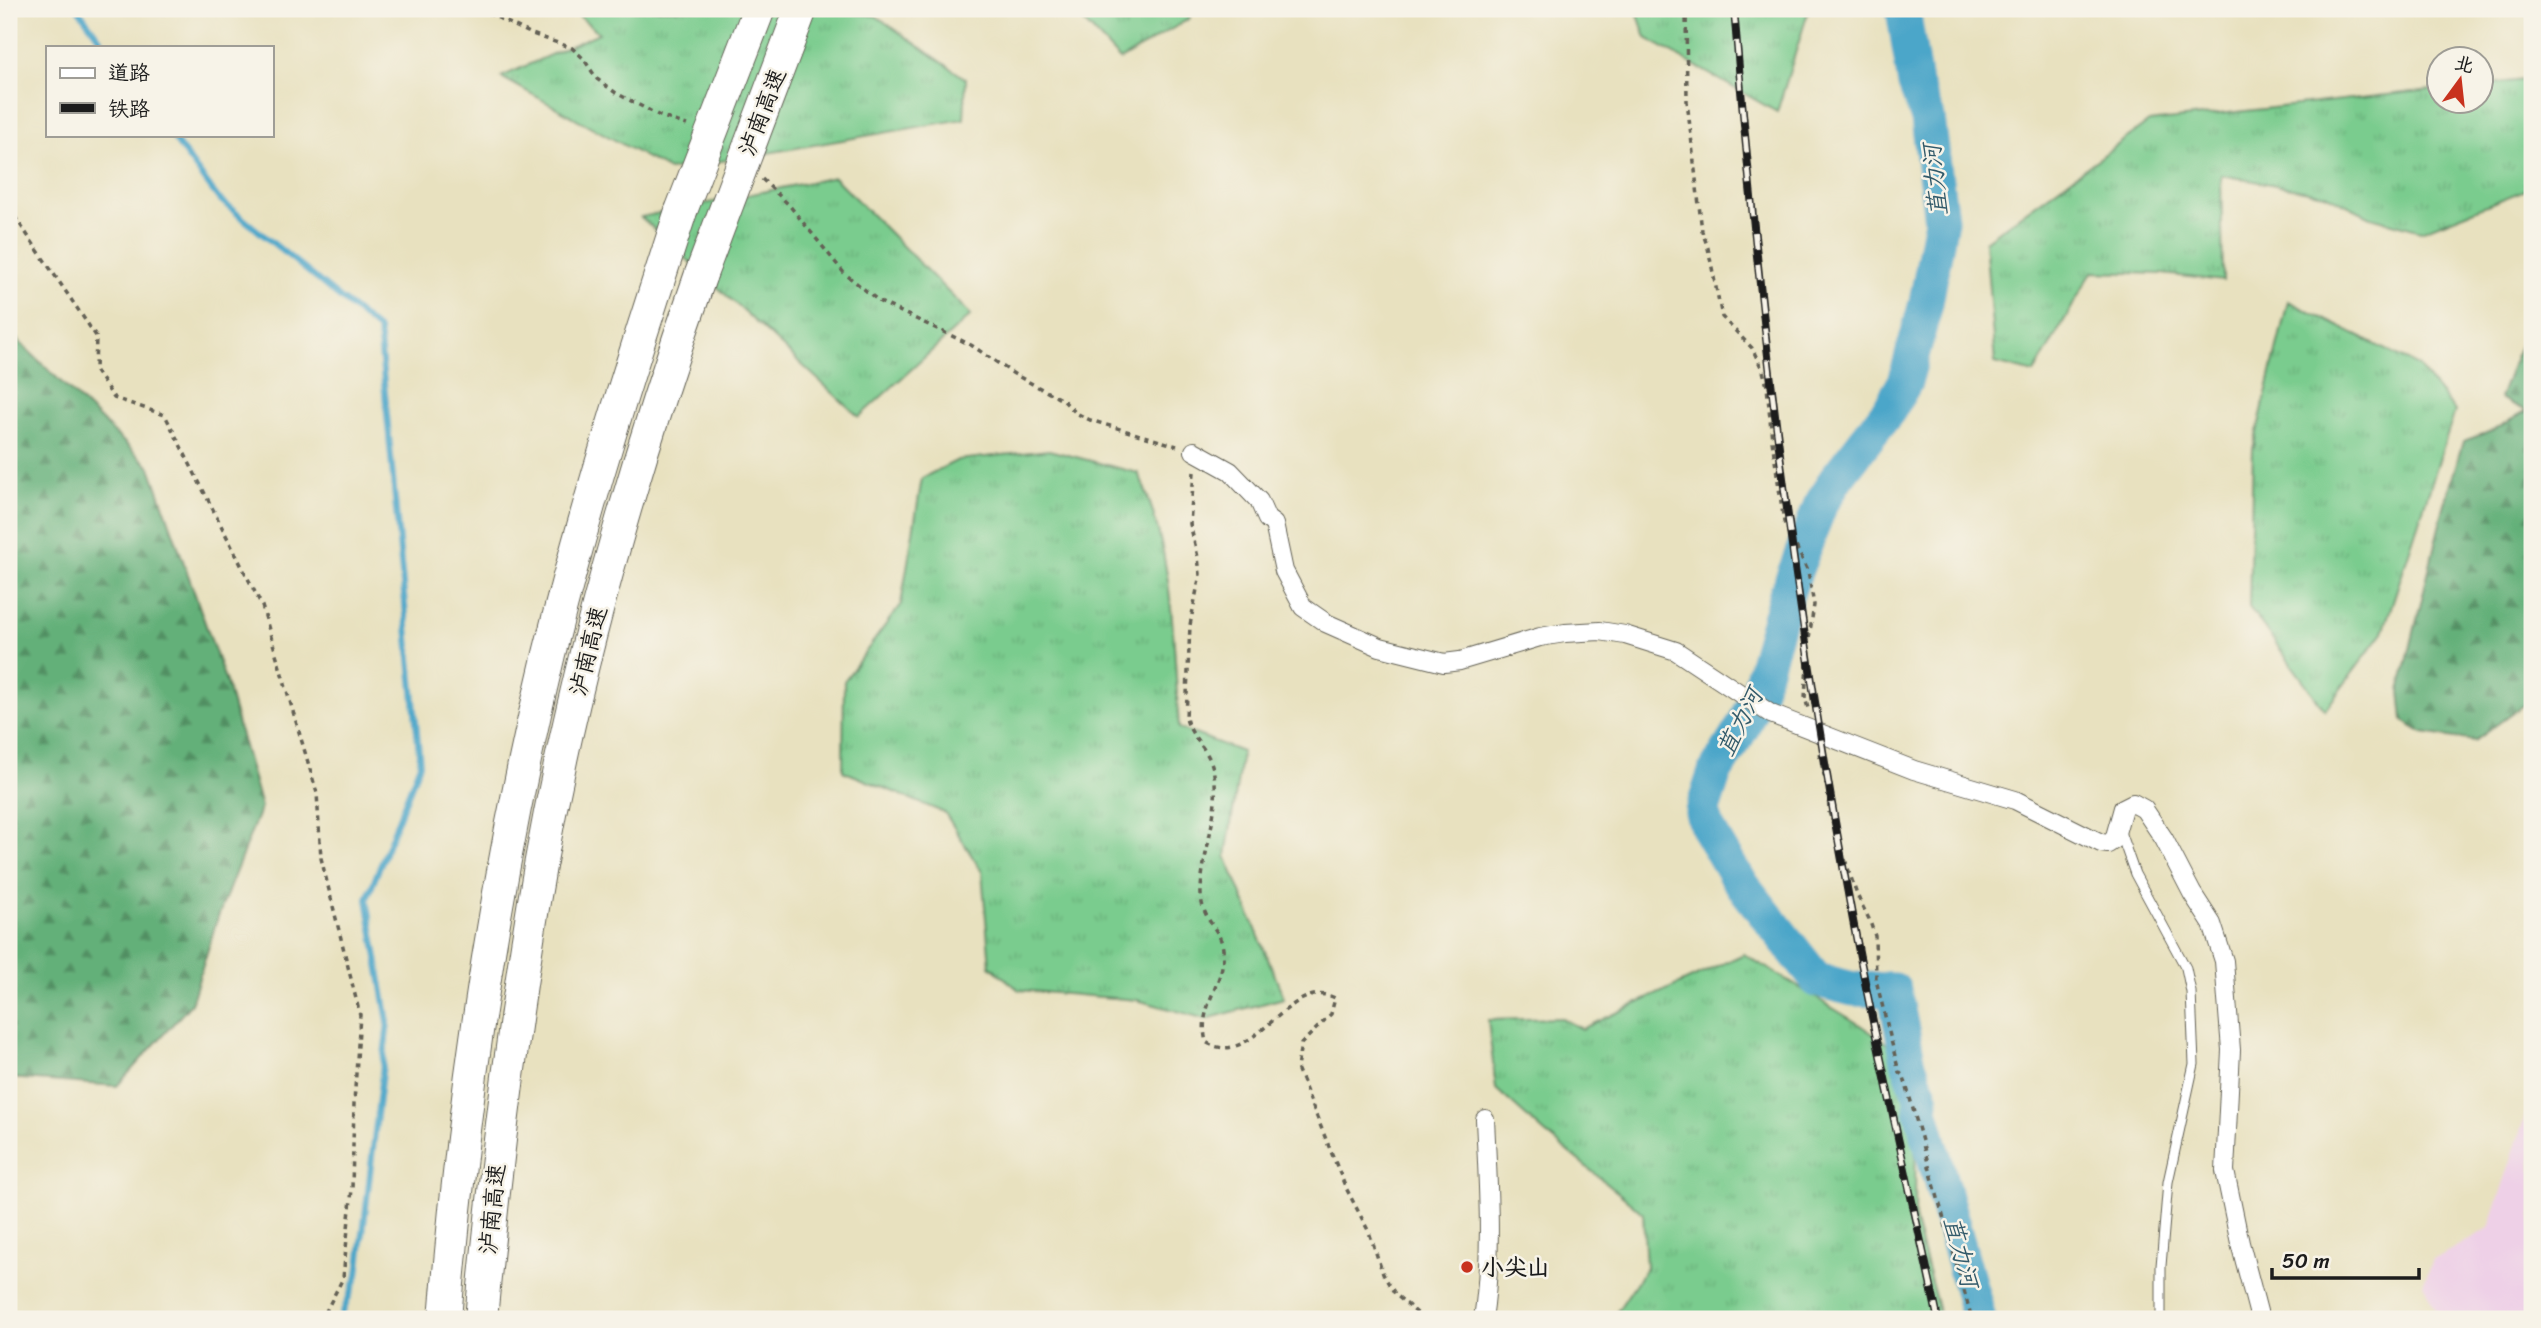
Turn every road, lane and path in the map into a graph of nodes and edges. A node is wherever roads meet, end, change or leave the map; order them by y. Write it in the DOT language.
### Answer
graph roads {
  1 [pos="479,9"];
  2 [pos="759,9"];
  3 [pos="801,9"];
  4 [pos="1686,9"];
  5 [pos="694,127"];
  6 [pos="760,177"];
  7 [pos="9,208"];
  8 [pos="1194,451"];
  9 [pos="1814,731"];
  10 [pos="2117,824"];
  11 [pos="1485,1119"];
  12 [pos="322,1319"];
  13 [pos="445,1319"];
  14 [pos="481,1319"];
  15 [pos="1424,1319"];
  16 [pos="1483,1319"];
  17 [pos="1972,1319"];
  18 [pos="2161,1319"];
  19 [pos="2260,1319"];
  1 -- 5 [label="path"];
  2 -- 13 [label="highway, 泸南高速, bridge"];
  3 -- 14 [label="highway, 泸南高速, bridge"];
  4 -- 9 [label="path"];
  6 -- 8 [label="path"];
  7 -- 12 [label="path"];
  8 -- 9 [label="street"];
  8 -- 15 [label="path"];
  9 -- 10 [label="street"];
  9 -- 17 [label="path"];
  10 -- 18 [label="lane"];
  10 -- 19 [label="street"];
  11 -- 16 [label="street"];
}
